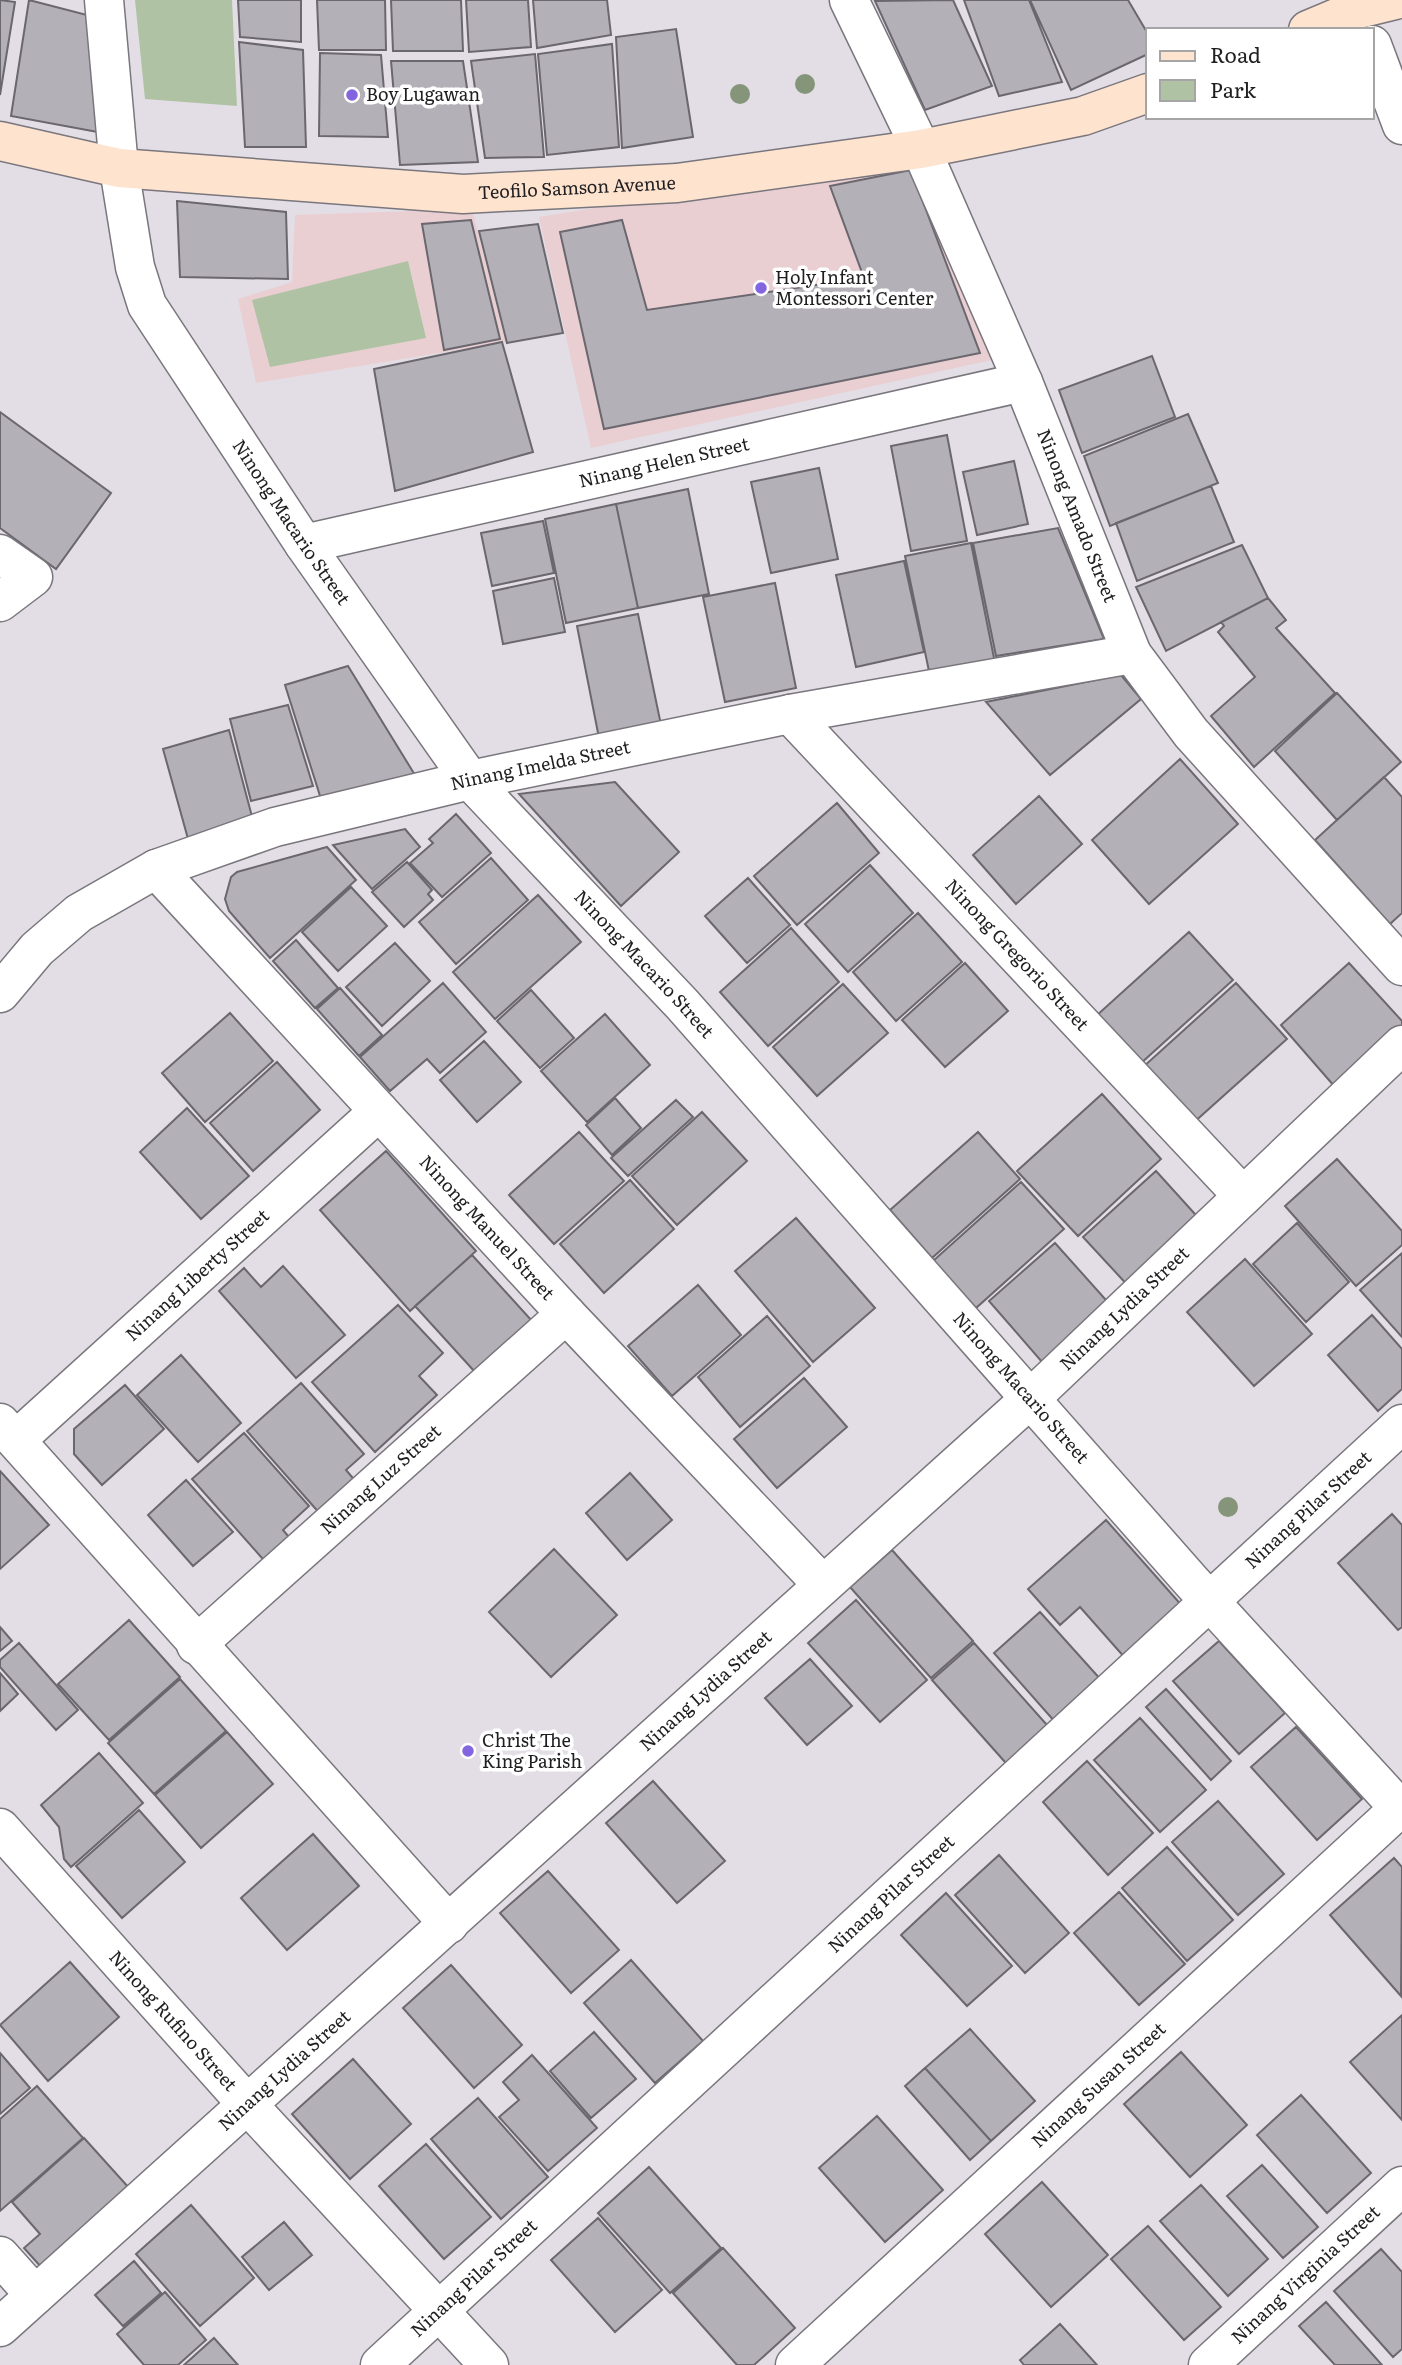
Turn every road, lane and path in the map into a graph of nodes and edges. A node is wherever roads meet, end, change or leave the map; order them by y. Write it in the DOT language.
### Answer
graph roads {
  1 [pos="104,0"];
  2 [pos="849,0"];
  3 [pos="1395,0"];
  4 [pos="1358,13"];
  5 [pos="1314,28"];
  6 [pos="1374,50"];
  7 [pos="1146,94"];
  8 [pos="1402,125"];
  9 [pos="0,141"];
  10 [pos="921,149"];
  11 [pos="119,168"];
  12 [pos="1023,382"];
  13 [pos="304,544"];
  14 [pos="0,554"];
  15 [pos="0,602"];
  16 [pos="1132,654"];
  17 [pos="790,714"];
  18 [pos="470,780"];
  19 [pos="156,869"];
  20 [pos="1402,966"];
  21 [pos="0,993"];
  22 [pos="1402,1045"];
  23 [pos="379,1111"];
  24 [pos="1243,1196"];
  25 [pos="566,1314"];
  26 [pos="1031,1398"];
  27 [pos="1402,1424"];
  28 [pos="8,1432"];
  29 [pos="823,1585"];
  30 [pos="1209,1601"];
  31 [pos="196,1645"];
  32 [pos="1401,1808"];
  33 [pos="0,1828"];
  34 [pos="449,1924"];
  35 [pos="247,2104"];
  36 [pos="1402,2186"];
  37 [pos="0,2256"];
  38 [pos="35,2295"];
  39 [pos="440,2310"];
  40 [pos="0,2327"];
  41 [pos="380,2365"];
  42 [pos="489,2365"];
  43 [pos="795,2365"];
  44 [pos="1208,2365"];
  1 -- 11 [label="street, Ninong Macario Street"];
  2 -- 10 [label="street, Ninong Amado Street"];
  3 -- 4 [label="main road"];
  4 -- 5 [label="main road"];
  6 -- 8 [label="street"];
  7 -- 10 [label="main road, Teofilo Samson Avenue"];
  9 -- 11 [label="main road, Teofilo Samson Avenue"];
  10 -- 11 [label="main road, Teofilo Samson Avenue"];
  10 -- 12 [label="street, Ninong Amado Street"];
  11 -- 13 [label="street, Ninong Macario Street"];
  12 -- 13 [label="street, Ninang Helen Street"];
  12 -- 16 [label="street, Ninong Amado Street"];
  13 -- 18 [label="street, Ninong Macario Street"];
  14 -- 15 [label="street"];
  16 -- 17 [label="street, Ninang Imelda Street"];
  16 -- 20 [label="street, Ninong Amado Street"];
  17 -- 18 [label="street, Ninang Imelda Street"];
  17 -- 24 [label="street, Ninong Gregorio Street"];
  18 -- 19 [label="street, Ninang Imelda Street"];
  18 -- 26 [label="street, Ninong Macario Street"];
  19 -- 21 [label="street, Ninang Imelda Street"];
  19 -- 23 [label="street, Ninong Manuel Street"];
  22 -- 24 [label="street, Ninang Lydia Street"];
  23 -- 25 [label="street, Ninong Manuel Street"];
  23 -- 28 [label="street, Ninang Liberty Street"];
  24 -- 26 [label="street, Ninang Lydia Street"];
  25 -- 29 [label="street, Ninong Manuel Street"];
  25 -- 31 [label="street, Ninang Luz Street"];
  26 -- 29 [label="street, Ninang Lydia Street"];
  26 -- 30 [label="street, Ninong Macario Street"];
  27 -- 30 [label="street, Ninang Pilar Street"];
  28 -- 31 [label="street"];
  29 -- 34 [label="street, Ninang Lydia Street"];
  30 -- 32 [label="street, Ninong Macario Street"];
  30 -- 39 [label="street, Ninang Pilar Street"];
  31 -- 34 [label="street"];
  32 -- 43 [label="street, Ninang Susan Street"];
  33 -- 35 [label="street, Ninong Rufino Street"];
  34 -- 35 [label="street, Ninang Lydia Street"];
  35 -- 38 [label="street, Ninang Lydia Street"];
  35 -- 39 [label="street, Ninong Rufino Street"];
  36 -- 44 [label="street, Ninang Virginia Street"];
  37 -- 38 [label="street"];
  38 -- 40 [label="street, Ninang Lydia Street"];
  39 -- 41 [label="street, Ninang Pilar Street"];
  39 -- 42 [label="street, Ninong Rufino Street"];
}
